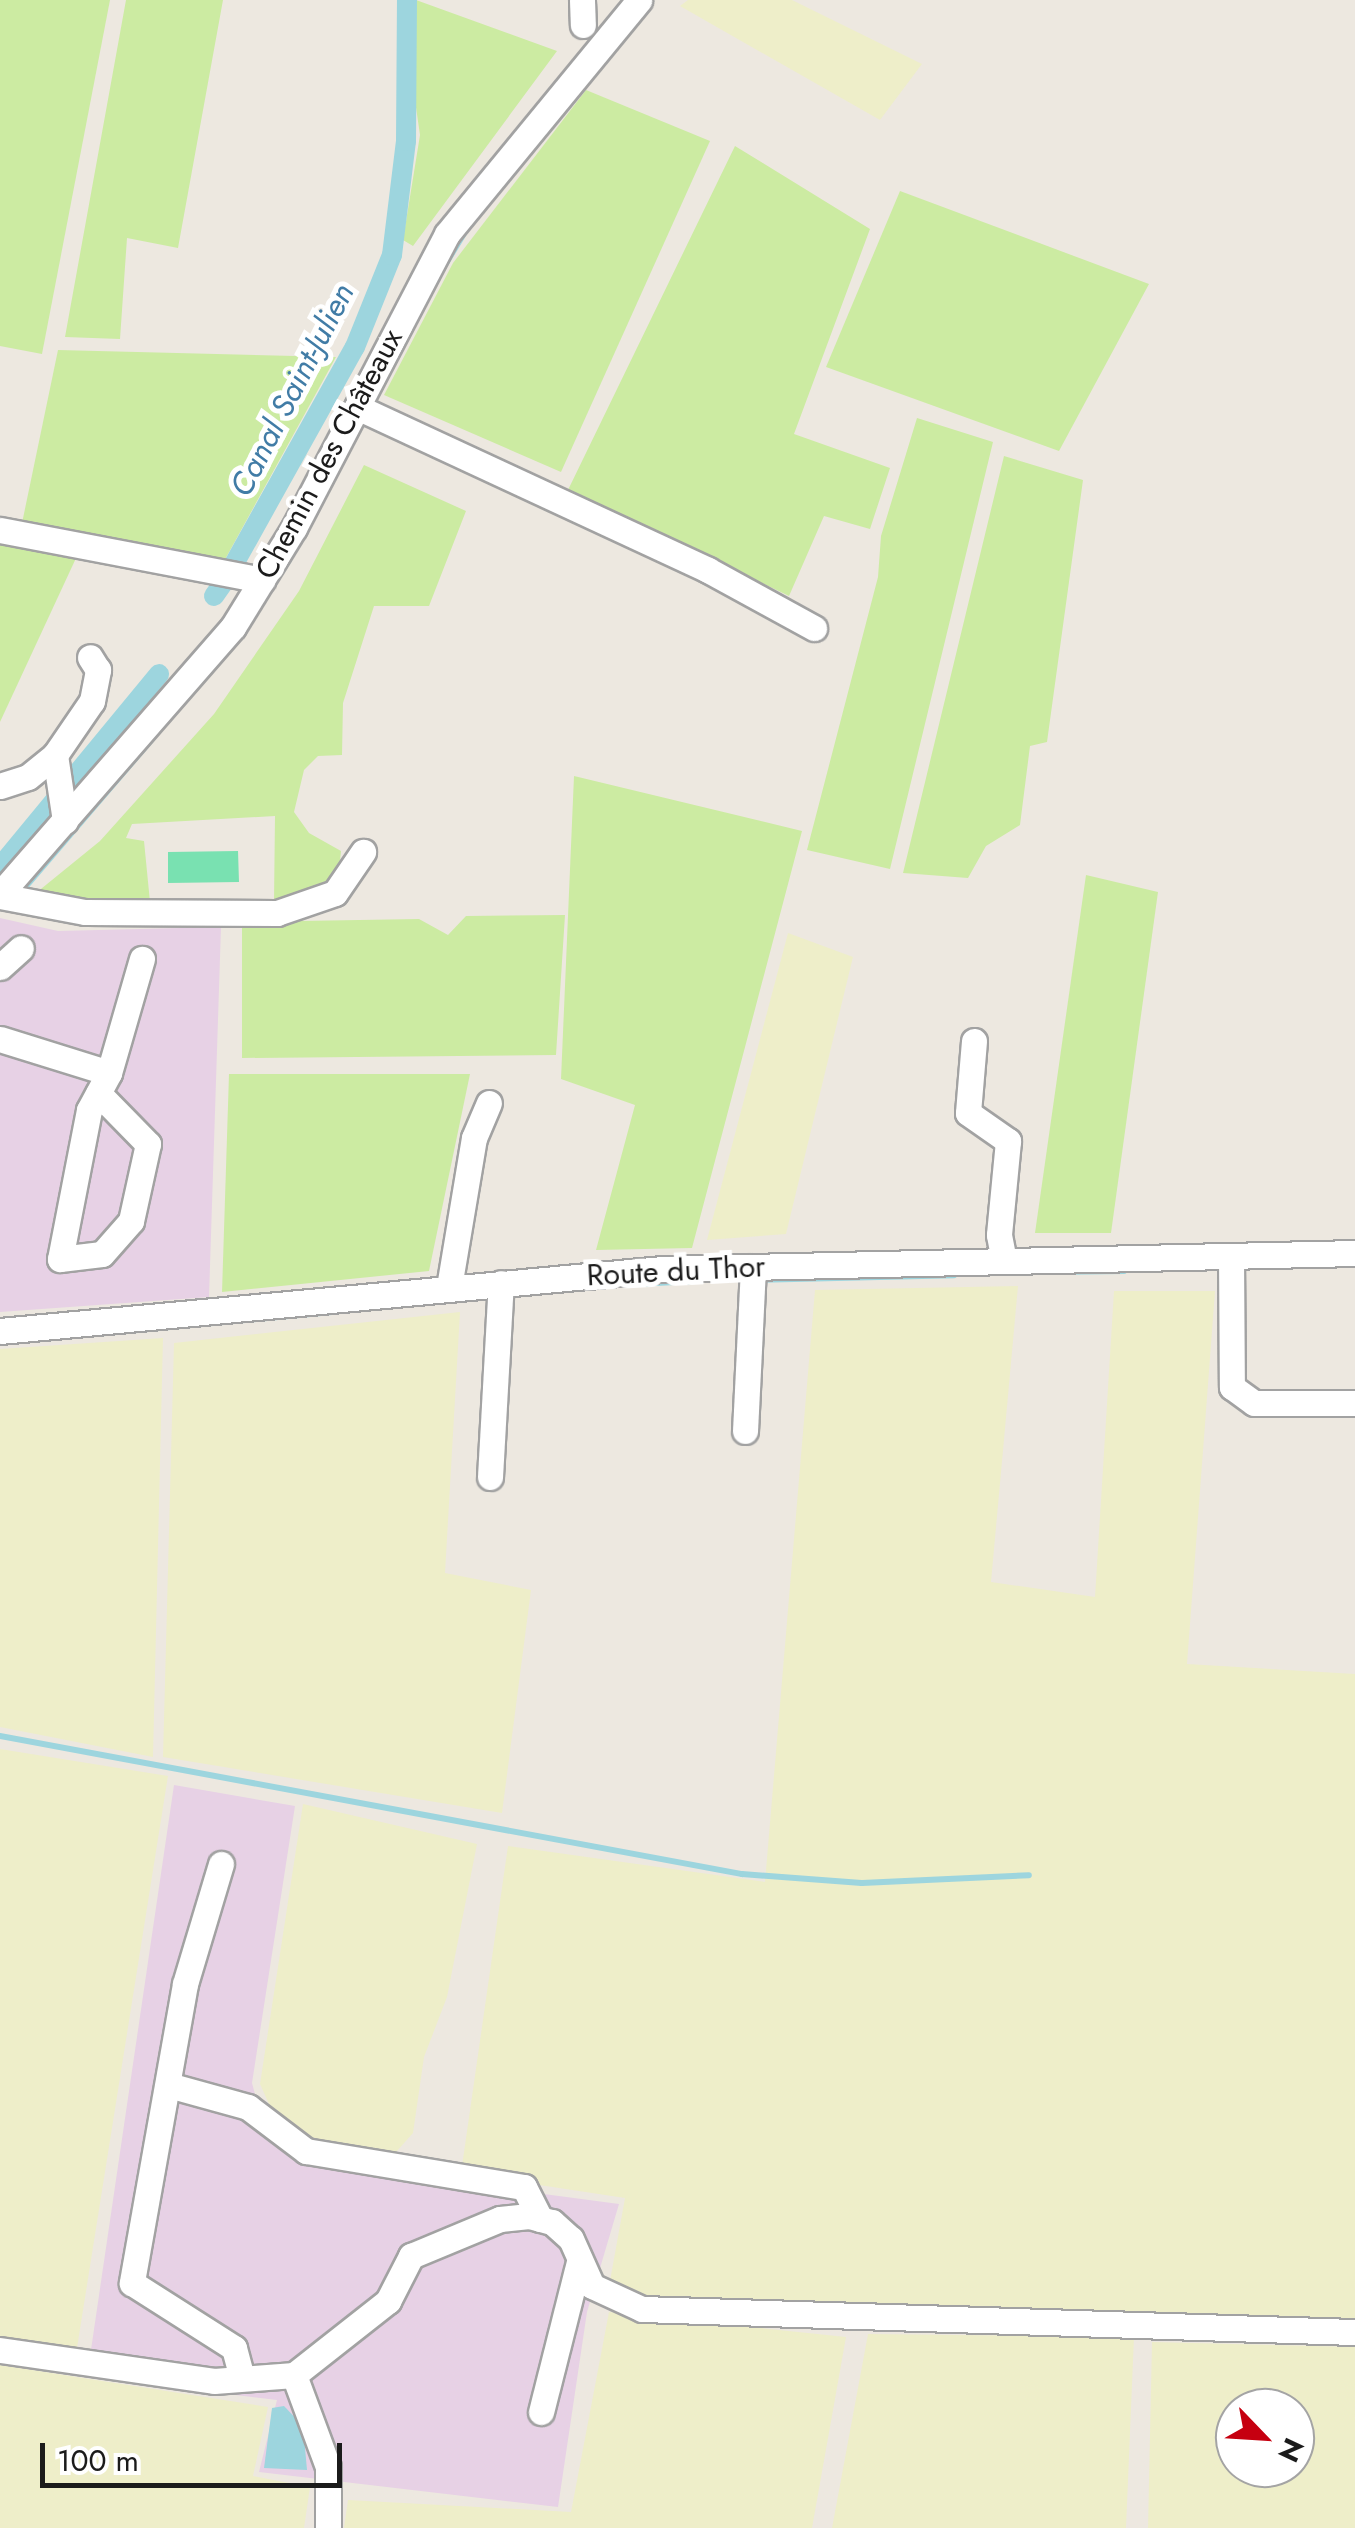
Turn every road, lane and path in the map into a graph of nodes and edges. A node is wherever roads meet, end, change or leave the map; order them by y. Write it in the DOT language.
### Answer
graph roads {
  1 [pos="639,0"];
  2 [pos="357,407"];
  3 [pos="0,530"];
  4 [pos="262,580"];
  5 [pos="814,628"];
  6 [pos="90,657"];
  7 [pos="54,755"];
  8 [pos="0,786"];
  9 [pos="65,821"];
  10 [pos="363,852"];
  11 [pos="0,895"];
  12 [pos="22,948"];
  13 [pos="142,959"];
  14 [pos="0,967"];
  15 [pos="0,1040"];
  16 [pos="974,1041"];
  17 [pos="104,1083"];
  18 [pos="489,1103"];
  19 [pos="1355,1253"];
  20 [pos="1232,1256"];
  21 [pos="1004,1260"];
  22 [pos="753,1267"];
  23 [pos="501,1282"];
  24 [pos="449,1287"];
  25 [pos="0,1331"];
  26 [pos="1355,1403"];
  27 [pos="745,1430"];
  28 [pos="490,1477"];
  29 [pos="221,1864"];
  30 [pos="172,2086"];
  31 [pos="540,2219"];
  32 [pos="579,2262"];
  33 [pos="1355,2332"];
  34 [pos="0,2350"];
  35 [pos="294,2376"];
  36 [pos="242,2378"];
  37 [pos="540,2412"];
  38 [pos="328,2528"];
  1 -- 2 [label="street, Chemin des Châteaux"];
  2 -- 4 [label="street, Chemin des Châteaux"];
  2 -- 5 [label="street"];
  3 -- 4 [label="street"];
  4 -- 9 [label="street, Chemin des Châteaux"];
  6 -- 7 [label="street"];
  7 -- 8 [label="street"];
  7 -- 9 [label="street"];
  9 -- 11 [label="street, Chemin des Châteaux"];
  10 -- 11 [label="street"];
  12 -- 14 [label="street"];
  13 -- 17 [label="street"];
  15 -- 17 [label="street"];
  16 -- 21 [label="street"];
  17 -- 17 [label="street"];
  18 -- 24 [label="street"];
  19 -- 20 [label="street, Route du Thor"];
  20 -- 21 [label="street, Route du Thor"];
  20 -- 26 [label="street"];
  21 -- 22 [label="street, Route du Thor"];
  22 -- 23 [label="street, Route du Thor"];
  22 -- 27 [label="street"];
  23 -- 24 [label="street, Route du Thor"];
  23 -- 28 [label="street"];
  24 -- 25 [label="street, Route du Thor"];
  29 -- 30 [label="street"];
  30 -- 31 [label="street"];
  30 -- 36 [label="street"];
  31 -- 32 [label="street"];
  31 -- 35 [label="street"];
  32 -- 33 [label="street"];
  32 -- 37 [label="street"];
  34 -- 36 [label="street"];
  35 -- 36 [label="street"];
  35 -- 38 [label="street"];
}
